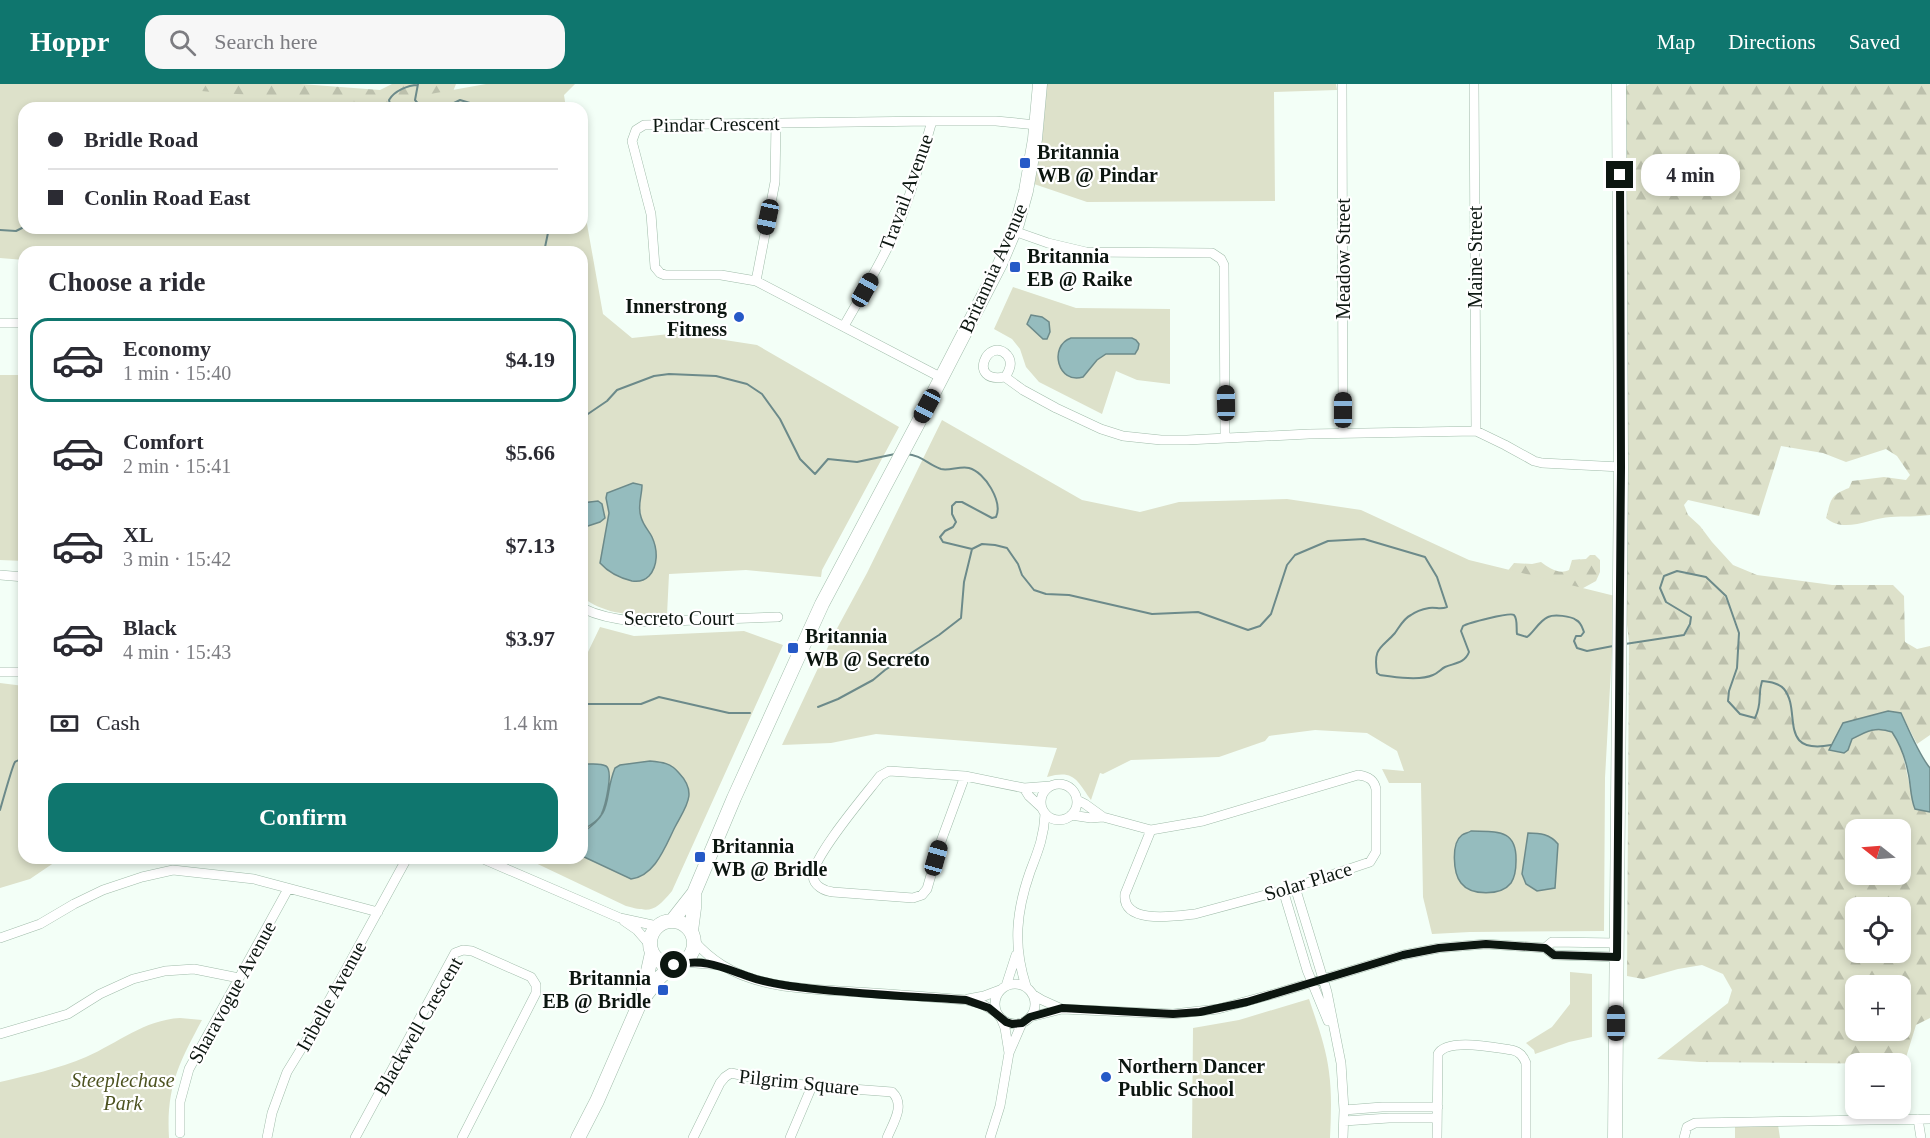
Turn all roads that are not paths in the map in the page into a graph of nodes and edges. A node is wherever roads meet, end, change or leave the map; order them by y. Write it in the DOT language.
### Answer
graph roads {
  1 [pos="1040,84"];
  2 [pos="1342,84"];
  3 [pos="1474,84"];
  4 [pos="1619,84"];
  5 [pos="932,121"];
  6 [pos="776,122"];
  7 [pos="1037,125"];
  8 [pos="1014,231"];
  9 [pos="756,281"];
  10 [pos="18,323"];
  11 [pos="0,324"];
  12 [pos="844,326"];
  13 [pos="1005,377"];
  14 [pos="942,378"];
  15 [pos="1476,431"];
  16 [pos="1344,433"];
  17 [pos="1225,437"];
  18 [pos="1621,467"];
  19 [pos="0,575"];
  20 [pos="18,576"];
  21 [pos="588,611"];
  22 [pos="778,617"];
  23 [pos="0,672"];
  24 [pos="18,672"];
  25 [pos="965,776"];
  26 [pos="1050,786"];
  27 [pos="1024,788"];
  28 [pos="1077,800"];
  29 [pos="1043,811"];
  30 [pos="1103,816"];
  31 [pos="1068,817"];
  32 [pos="1151,830"];
  33 [pos="1043,839"];
  34 [pos="404,864"];
  35 [pos="494,864"];
  36 [pos="1294,887"];
  37 [pos="288,889"];
  38 [pos="1283,890"];
  39 [pos="694,893"];
  40 [pos="378,912"];
  41 [pos="620,918"];
  42 [pos="672,921"];
  43 [pos="657,926"];
  44 [pos="692,936"];
  45 [pos="0,938"];
  46 [pos="651,949"];
  47 [pos="1017,949"];
  48 [pos="1617,950"];
  49 [pos="678,964"];
  50 [pos="723,966"];
  51 [pos="239,978"];
  52 [pos="1322,979"];
  53 [pos="1312,983"];
  54 [pos="1003,988"];
  55 [pos="1029,990"];
  56 [pos="642,998"];
  57 [pos="966,1000"];
  58 [pos="1062,1008"];
  59 [pos="999,1016"];
  60 [pos="1026,1020"];
  61 [pos="1333,1031"];
  62 [pos="0,1034"];
  63 [pos="1009,1053"];
  64 [pos="812,1086"];
  65 [pos="1438,1107"];
  66 [pos="1344,1110"];
  67 [pos="1437,1118"];
  68 [pos="1918,1119"];
  69 [pos="1930,1119"];
  70 [pos="1344,1121"];
  71 [pos="180,1136"];
  72 [pos="267,1138"];
  73 [pos="356,1138"];
  74 [pos="462,1138"];
  75 [pos="578,1138"];
  76 [pos="693,1138"];
  77 [pos="790,1138"];
  78 [pos="887,1138"];
  79 [pos="990,1138"];
  80 [pos="1343,1138"];
  81 [pos="1437,1138"];
  82 [pos="1526,1138"];
  83 [pos="1615,1138"];
  84 [pos="1684,1138"];
  85 [pos="1921,1138"];
  1 -- 7 [label="street, Britannia Avenue"];
  2 -- 16 [label="street, Meadow Street"];
  3 -- 15 [label="street, Maine Street"];
  4 -- 18 [label="street"];
  5 -- 6 [label="street, Pindar Crescent"];
  5 -- 7 [label="street, Pindar Crescent"];
  5 -- 12 [label="street, Travail Avenue"];
  6 -- 9 [label="street"];
  6 -- 9 [label="street, Pindar Crescent"];
  7 -- 8 [label="street, Britannia Avenue"];
  8 -- 14 [label="street, Britannia Avenue"];
  8 -- 17 [label="street"];
  9 -- 12 [label="street, Pindar Crescent"];
  10 -- 11 [label="street"];
  12 -- 14 [label="street, Pindar Crescent"];
  13 -- 17 [label="street"];
  14 -- 39 [label="street, Britannia Avenue"];
  15 -- 16 [label="street"];
  15 -- 18 [label="street"];
  16 -- 17 [label="street"];
  18 -- 48 [label="street"];
  19 -- 20 [label="street"];
  21 -- 22 [label="street, Secreto Court"];
  23 -- 24 [label="street"];
  25 -- 25 [label="street"];
  25 -- 27 [label="street"];
  26 -- 27 [label="street"];
  26 -- 28 [label="street"];
  26 -- 29 [label="street"];
  27 -- 29 [label="street"];
  28 -- 30 [label="street, Solar Place"];
  28 -- 31 [label="street"];
  29 -- 31 [label="street"];
  29 -- 33 [label="street"];
  30 -- 31 [label="street, Solar Place"];
  30 -- 32 [label="street, Solar Place"];
  31 -- 33 [label="street"];
  32 -- 36 [label="street, Solar Place"];
  32 -- 38 [label="street, Solar Place"];
  33 -- 47 [label="street"];
  34 -- 40 [label="street, Iribelle Avenue"];
  35 -- 41 [label="street"];
  36 -- 38 [label="street, Solar Place"];
  36 -- 52 [label="street"];
  37 -- 40 [label="street"];
  37 -- 45 [label="street"];
  37 -- 51 [label="street, Sharavogue Avenue"];
  38 -- 53 [label="street"];
  39 -- 42 [label="street"];
  39 -- 44 [label="street"];
  40 -- 72 [label="street, Iribelle Avenue"];
  41 -- 43 [label="street"];
  41 -- 46 [label="street"];
  42 -- 43 [label="street"];
  42 -- 44 [label="street"];
  43 -- 46 [label="street"];
  44 -- 49 [label="street"];
  44 -- 50 [label="street"];
  46 -- 49 [label="street"];
  46 -- 56 [label="street"];
  47 -- 54 [label="street"];
  47 -- 55 [label="street"];
  48 -- 52 [label="street"];
  48 -- 83 [label="street"];
  49 -- 50 [label="street"];
  49 -- 56 [label="street"];
  50 -- 57 [label="street"];
  51 -- 62 [label="street"];
  51 -- 71 [label="street, Sharavogue Avenue"];
  52 -- 53 [label="street"];
  52 -- 61 [label="street"];
  53 -- 58 [label="street"];
  53 -- 61 [label="street"];
  54 -- 55 [label="street"];
  54 -- 57 [label="street"];
  54 -- 59 [label="street"];
  55 -- 58 [label="street"];
  55 -- 60 [label="street"];
  56 -- 75 [label="street"];
  57 -- 59 [label="street"];
  58 -- 60 [label="street"];
  59 -- 60 [label="street"];
  59 -- 63 [label="street"];
  60 -- 63 [label="street"];
  61 -- 66 [label="street"];
  63 -- 79 [label="street"];
  64 -- 76 [label="street, Pilgrim Square"];
  64 -- 77 [label="street"];
  64 -- 78 [label="street, Pilgrim Square"];
  65 -- 66 [label="street"];
  65 -- 67 [label="street"];
  65 -- 82 [label="street"];
  66 -- 70 [label="street"];
  67 -- 70 [label="street"];
  67 -- 81 [label="street"];
  68 -- 69 [label="street"];
  68 -- 84 [label="street"];
  68 -- 85 [label="street"];
  70 -- 80 [label="street"];
  73 -- 74 [label="street, Blackwell Crescent"];
}
